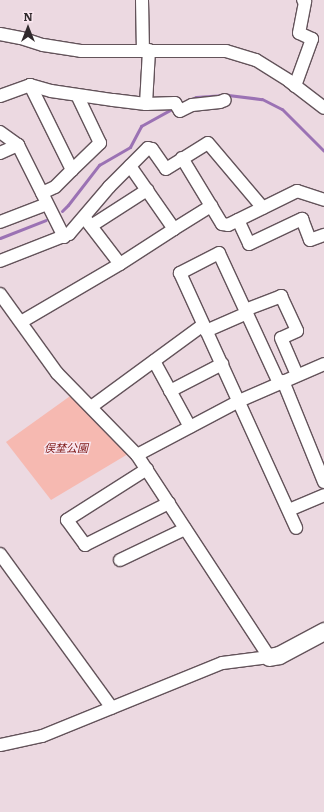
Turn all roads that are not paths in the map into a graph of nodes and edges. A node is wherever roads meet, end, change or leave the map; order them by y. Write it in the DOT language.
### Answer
graph roads {
  1 [pos="142,0"];
  2 [pos="303,0"];
  3 [pos="0,34"];
  4 [pos="146,50"];
  5 [pos="30,85"];
  6 [pos="295,86"];
  7 [pos="77,95"];
  8 [pos="0,96"];
  9 [pos="225,100"];
  10 [pos="146,104"];
  11 [pos="324,108"];
  12 [pos="0,132"];
  13 [pos="18,145"];
  14 [pos="0,153"];
  15 [pos="182,158"];
  16 [pos="130,166"];
  17 [pos="72,170"];
  18 [pos="147,190"];
  19 [pos="42,193"];
  20 [pos="324,200"];
  21 [pos="47,204"];
  22 [pos="212,206"];
  23 [pos="263,208"];
  24 [pos="83,216"];
  25 [pos="238,220"];
  26 [pos="0,222"];
  27 [pos="91,226"];
  28 [pos="174,229"];
  29 [pos="324,235"];
  30 [pos="64,237"];
  31 [pos="0,261"];
  32 [pos="120,264"];
  33 [pos="0,294"];
  34 [pos="4,309"];
  35 [pos="246,311"];
  36 [pos="21,322"];
  37 [pos="205,328"];
  38 [pos="154,361"];
  39 [pos="222,364"];
  40 [pos="324,364"];
  41 [pos="297,375"];
  42 [pos="281,382"];
  43 [pos="170,391"];
  44 [pos="239,401"];
  45 [pos="91,407"];
  46 [pos="190,427"];
  47 [pos="137,455"];
  48 [pos="147,469"];
  49 [pos="324,482"];
  50 [pos="324,495"];
  51 [pos="168,503"];
  52 [pos="289,510"];
  53 [pos="296,528"];
  54 [pos="185,529"];
  55 [pos="0,554"];
  56 [pos="120,560"];
  57 [pos="324,631"];
  58 [pos="269,657"];
  59 [pos="112,708"];
  60 [pos="0,745"];
  1 -- 4 [label="street"];
  2 -- 6 [label="street"];
  3 -- 4 [label="street"];
  4 -- 6 [label="street"];
  4 -- 10 [label="street"];
  5 -- 7 [label="street"];
  5 -- 8 [label="street"];
  5 -- 17 [label="street"];
  6 -- 11 [label="street"];
  7 -- 10 [label="street"];
  7 -- 17 [label="street"];
  9 -- 10 [label="street"];
  12 -- 13 [label="street"];
  13 -- 14 [label="street"];
  13 -- 19 [label="street"];
  15 -- 16 [label="street"];
  15 -- 22 [label="street"];
  15 -- 23 [label="street"];
  16 -- 18 [label="street"];
  16 -- 24 [label="street"];
  17 -- 19 [label="street"];
  18 -- 27 [label="street"];
  18 -- 28 [label="street"];
  19 -- 21 [label="street"];
  20 -- 23 [label="street"];
  21 -- 26 [label="street"];
  21 -- 30 [label="street"];
  22 -- 25 [label="street"];
  22 -- 28 [label="street"];
  23 -- 25 [label="street"];
  24 -- 27 [label="street"];
  24 -- 30 [label="street"];
  25 -- 29 [label="street"];
  27 -- 32 [label="street"];
  28 -- 32 [label="street"];
  30 -- 31 [label="street"];
  32 -- 36 [label="street"];
  33 -- 34 [label="street"];
  34 -- 36 [label="street"];
  35 -- 37 [label="street"];
  35 -- 37 [label="street"];
  35 -- 41 [label="street"];
  35 -- 42 [label="street"];
  36 -- 45 [label="street"];
  37 -- 38 [label="street"];
  37 -- 39 [label="street"];
  38 -- 43 [label="street"];
  38 -- 45 [label="street"];
  39 -- 43 [label="street"];
  39 -- 44 [label="street"];
  40 -- 41 [label="street"];
  41 -- 42 [label="street"];
  42 -- 44 [label="street"];
  42 -- 49 [label="street"];
  43 -- 46 [label="street"];
  44 -- 46 [label="street"];
  44 -- 52 [label="street"];
  45 -- 47 [label="street"];
  46 -- 47 [label="street"];
  47 -- 48 [label="street"];
  48 -- 51 [label="street"];
  48 -- 51 [label="street"];
  50 -- 52 [label="street"];
  51 -- 54 [label="street"];
  52 -- 53 [label="street"];
  54 -- 56 [label="street"];
  54 -- 58 [label="street"];
  55 -- 59 [label="street"];
  57 -- 58 [label="street"];
  58 -- 59 [label="street"];
  59 -- 60 [label="street"];
}
